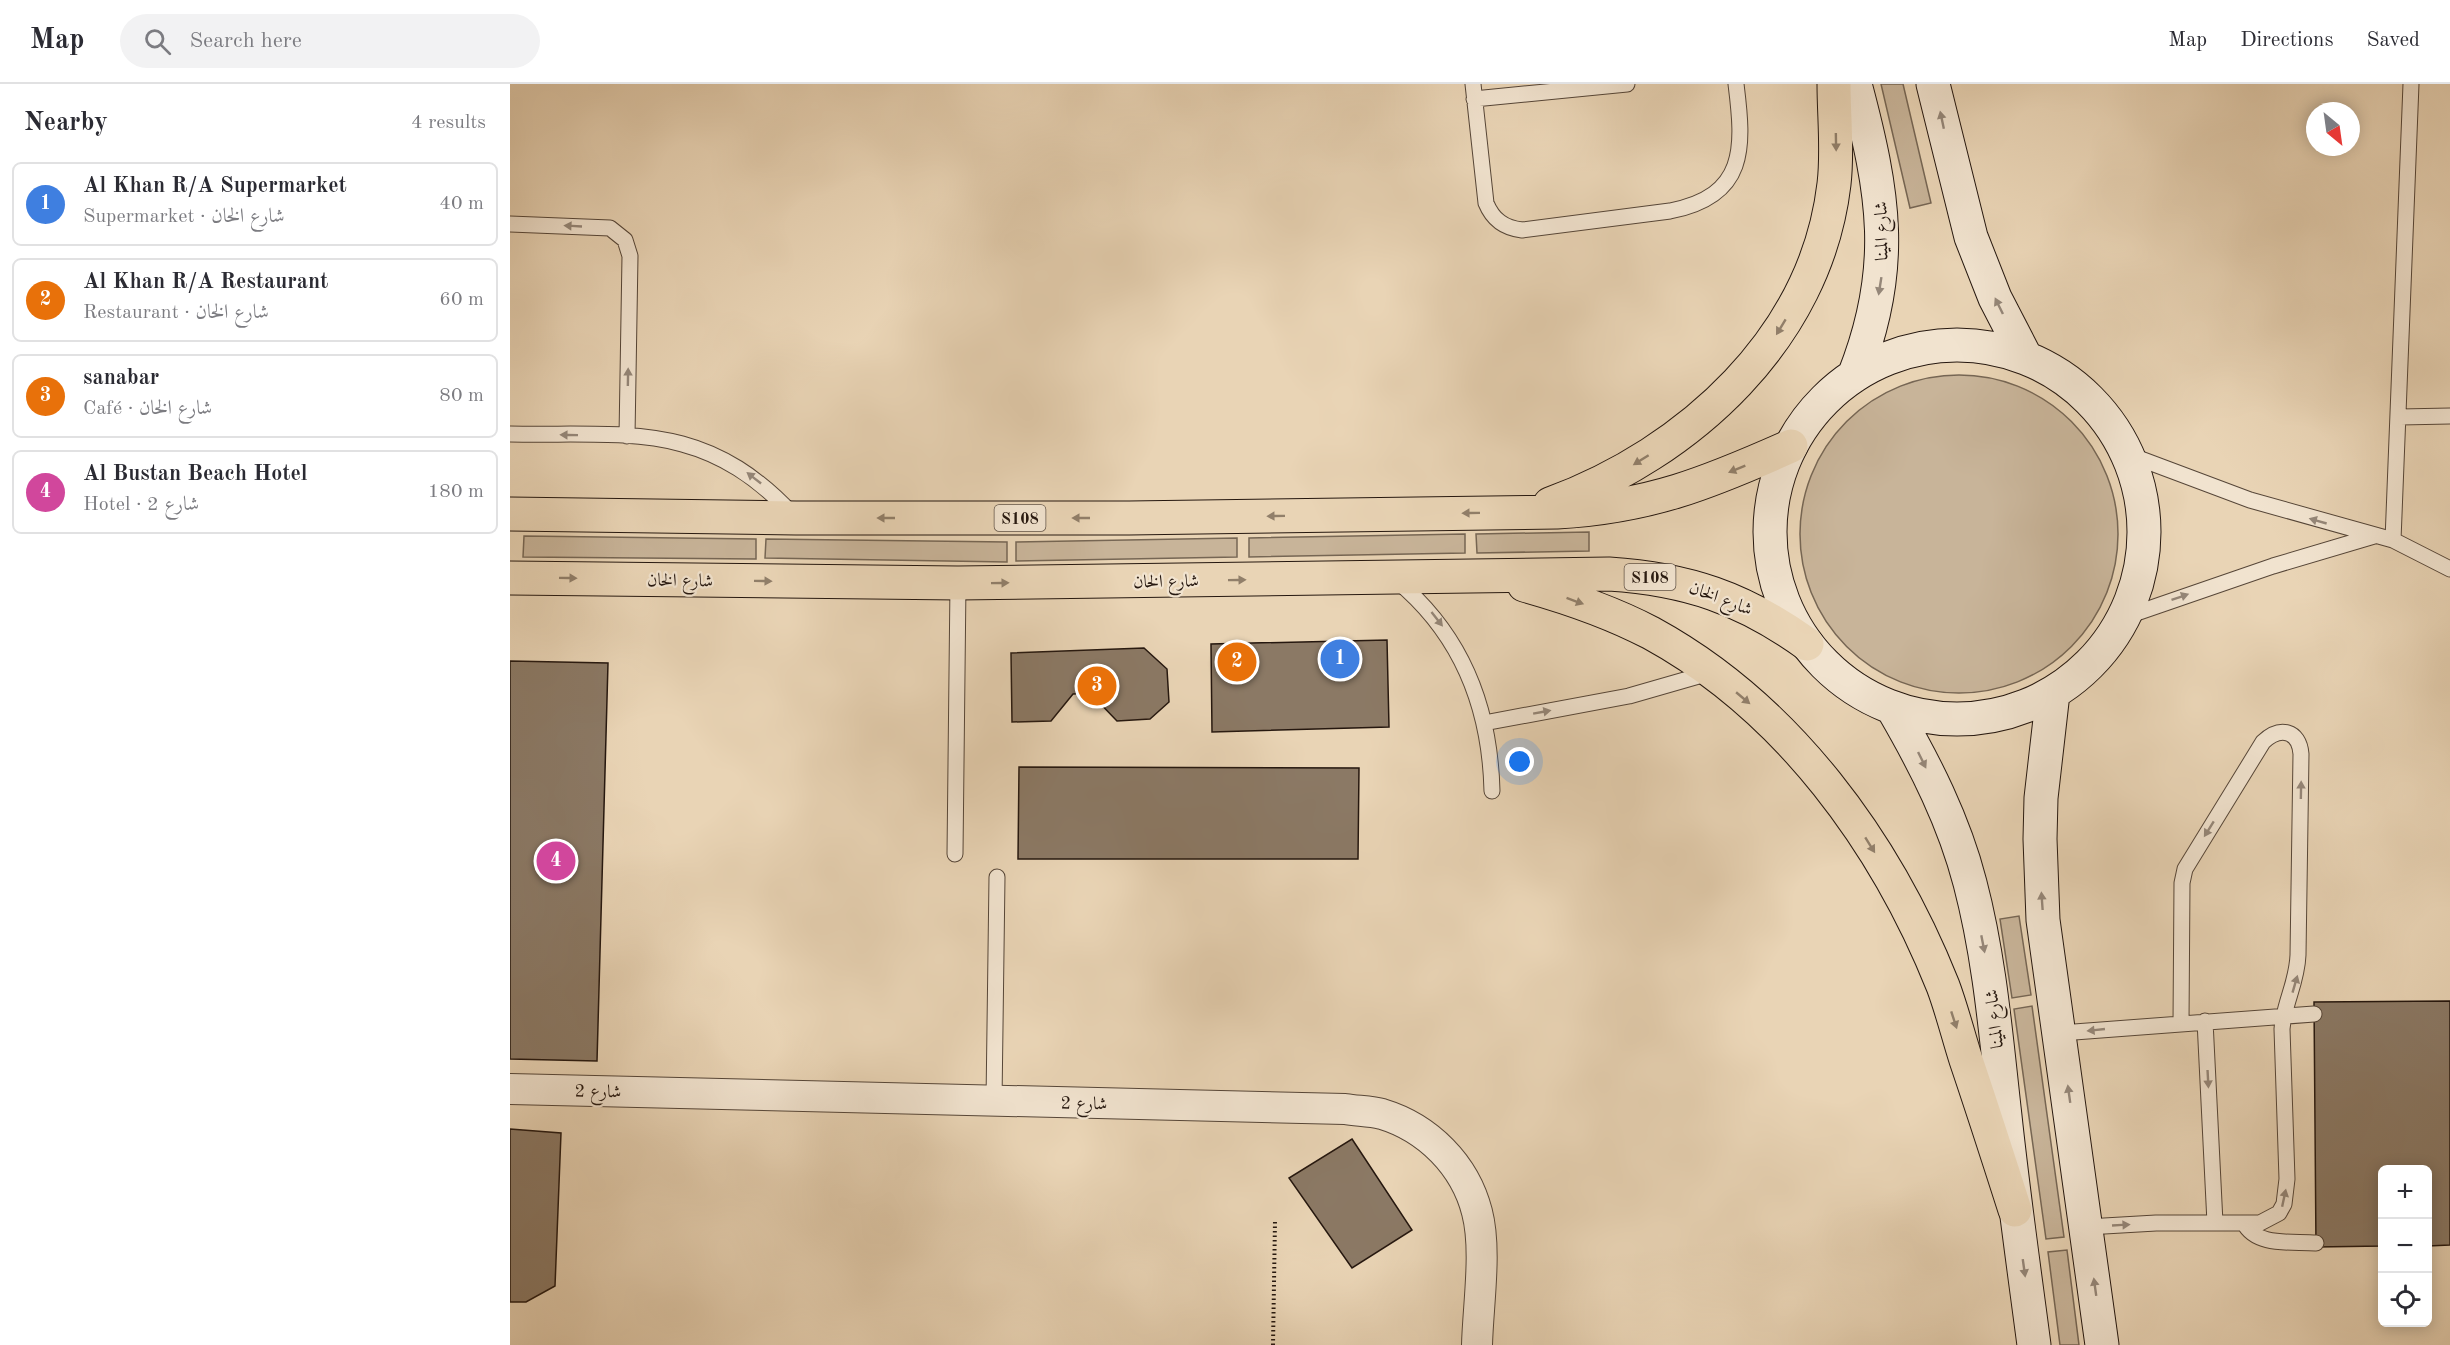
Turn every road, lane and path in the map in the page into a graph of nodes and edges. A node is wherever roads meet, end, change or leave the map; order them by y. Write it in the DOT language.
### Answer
graph roads {
  1 [pos="1627,84"];
  2 [pos="1736,84"];
  3 [pos="1834,84"];
  4 [pos="1855,84"];
  5 [pos="1933,84"];
  6 [pos="2411,84"];
  7 [pos="1474,92"];
  8 [pos="510,224"];
  9 [pos="2026,358"];
  10 [pos="1854,376"];
  11 [pos="2450,416"];
  12 [pos="2400,417"];
  13 [pos="510,434"];
  14 [pos="627,436"];
  15 [pos="1791,446"];
  16 [pos="2130,455"];
  17 [pos="1529,512"];
  18 [pos="510,514"];
  19 [pos="796,518"];
  20 [pos="2374,536"];
  21 [pos="2393,540"];
  22 [pos="2450,569"];
  23 [pos="1478,577"];
  24 [pos="510,578"];
  25 [pos="1395,579"];
  26 [pos="957,583"];
  27 [pos="2125,617"];
  28 [pos="1807,644"];
  29 [pos="1711,672"];
  30 [pos="2053,693"];
  31 [pos="1893,709"];
  32 [pos="1484,723"];
  33 [pos="1492,791"];
  34 [pos="955,854"];
  35 [pos="997,877"];
  36 [pos="2314,1014"];
  37 [pos="2284,1016"];
  38 [pos="2205,1021"];
  39 [pos="2181,1023"];
  40 [pos="2061,1034"];
  41 [pos="510,1089"];
  42 [pos="994,1101"];
  43 [pos="2015,1210"];
  44 [pos="1275,1221"];
  45 [pos="2215,1223"];
  46 [pos="2244,1223"];
  47 [pos="2087,1227"];
  48 [pos="2316,1243"];
  49 [pos="1273,1345"];
  50 [pos="1477,1345"];
  51 [pos="2034,1345"];
  52 [pos="2102,1345"];
  1 -- 7 [label="lane"];
  2 -- 7 [label="lane"];
  3 -- 17 [label="main road, one-way"];
  4 -- 10 [label="main road, شارع المينا, one-way"];
  9 -- 5 [label="main road, one-way"];
  6 -- 12 [label="lane"];
  14 -- 8 [label="lane, one-way"];
  9 -- 10 [label="main road"];
  9 -- 16 [label="main road"];
  10 -- 15 [label="main road"];
  11 -- 12 [label="lane"];
  12 -- 21 [label="lane"];
  14 -- 13 [label="lane, one-way"];
  19 -- 14 [label="lane, one-way"];
  15 -- 17 [label="main road, S108, one-way"];
  15 -- 28 [label="main road"];
  20 -- 16 [label="lane, one-way"];
  16 -- 27 [label="main road"];
  17 -- 19 [label="main road, S108, one-way"];
  18 -- 19 [label="main road, S108"];
  20 -- 21 [label="lane"];
  27 -- 20 [label="lane, one-way"];
  21 -- 22 [label="lane"];
  23 -- 25 [label="main road, شارع الخان / S108"];
  23 -- 28 [label="main road, شارع الخان / S108"];
  23 -- 29 [label="main road, one-way"];
  24 -- 26 [label="main road, شارع الخان / S108, one-way"];
  26 -- 25 [label="main road, شارع الخان / S108, one-way"];
  25 -- 32 [label="lane, one-way"];
  26 -- 34 [label="lane"];
  27 -- 30 [label="main road"];
  28 -- 31 [label="main road"];
  32 -- 29 [label="lane, one-way"];
  29 -- 43 [label="main road, one-way"];
  30 -- 31 [label="main road"];
  40 -- 30 [label="main road, one-way"];
  31 -- 43 [label="main road, شارع المينا, one-way"];
  32 -- 33 [label="lane"];
  35 -- 42 [label="lane"];
  36 -- 37 [label="lane"];
  37 -- 38 [label="lane"];
  37 -- 39 [label="lane, one-way"];
  46 -- 37 [label="lane, one-way"];
  38 -- 39 [label="lane"];
  38 -- 45 [label="lane, one-way"];
  39 -- 40 [label="lane, one-way"];
  47 -- 40 [label="main road, one-way"];
  41 -- 42 [label="street, شارع 2"];
  42 -- 50 [label="street, شارع 2"];
  43 -- 51 [label="main road, شارع المينا, one-way"];
  44 -- 49 [label="path"];
  45 -- 46 [label="lane"];
  47 -- 45 [label="lane, one-way"];
  46 -- 48 [label="lane"];
  52 -- 47 [label="main road, one-way"];
}
